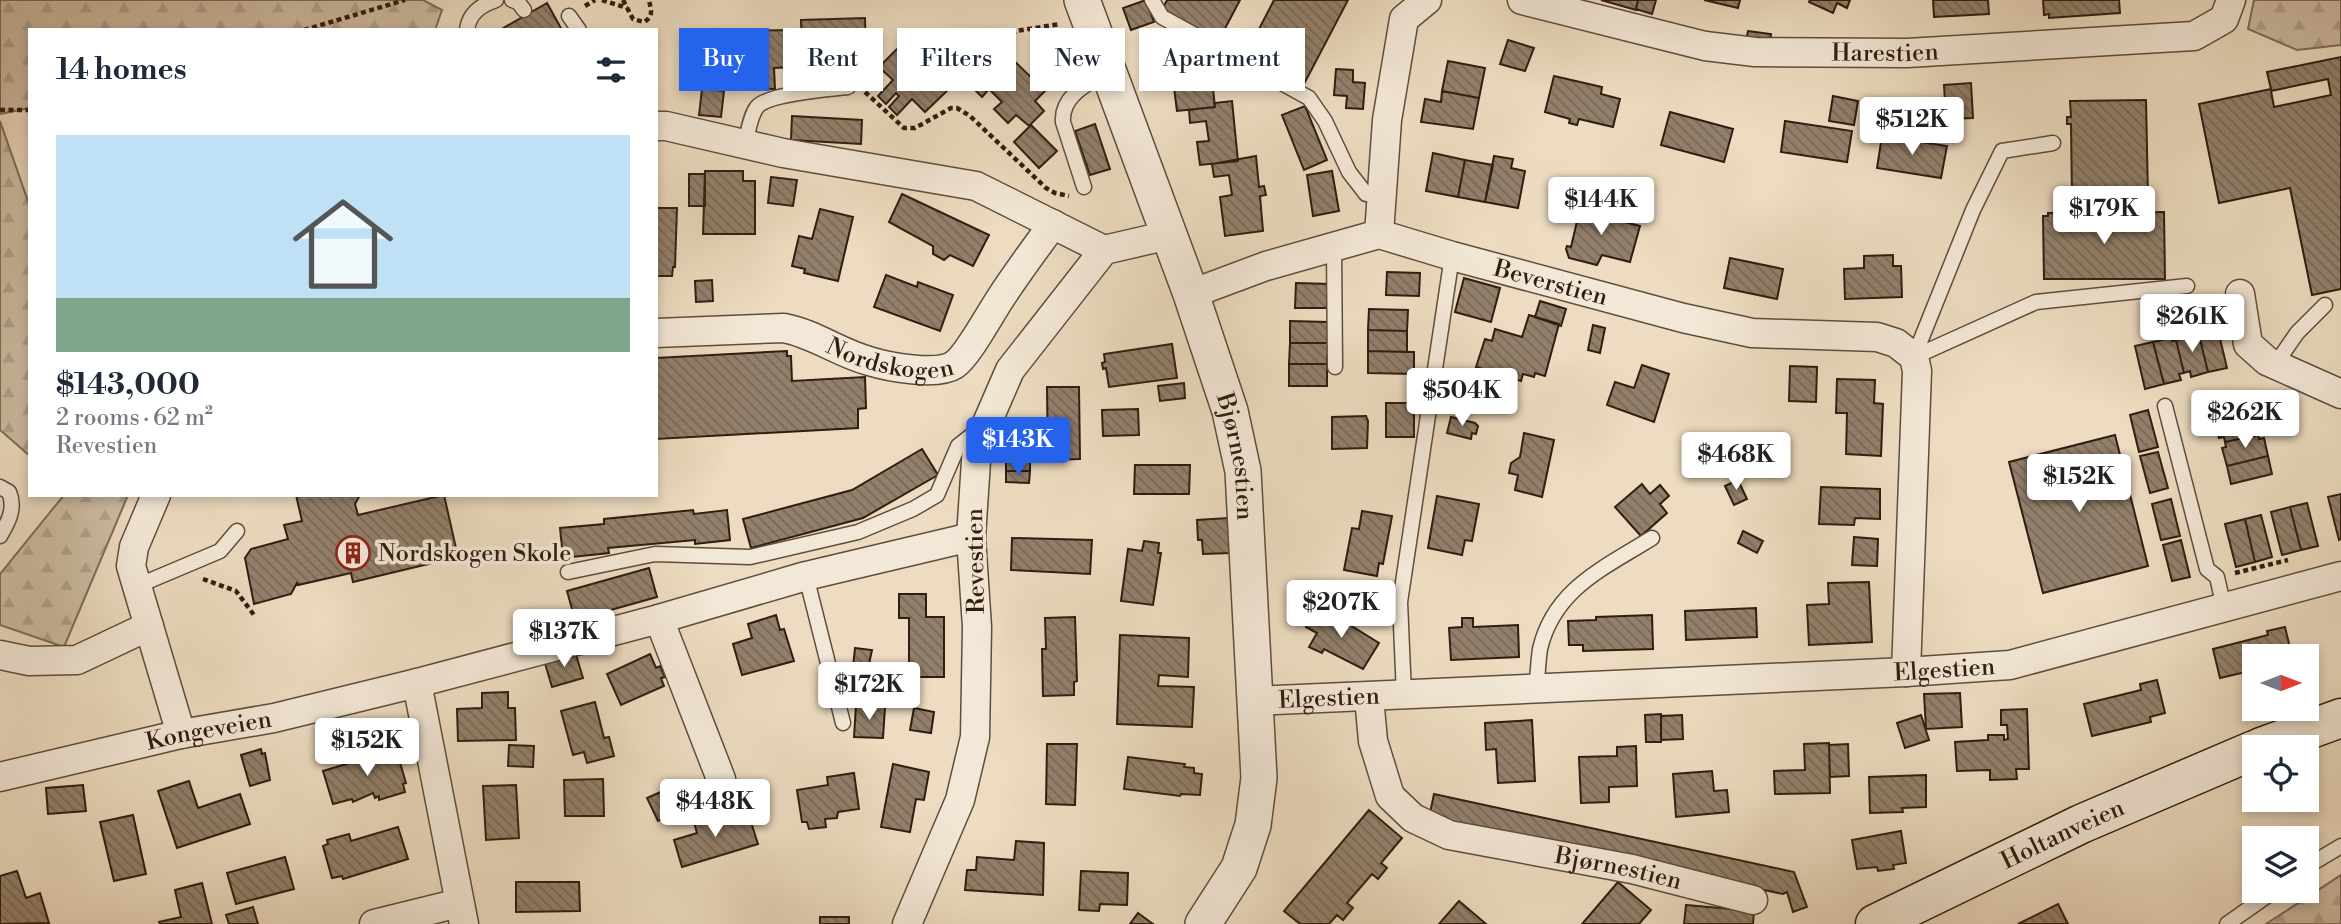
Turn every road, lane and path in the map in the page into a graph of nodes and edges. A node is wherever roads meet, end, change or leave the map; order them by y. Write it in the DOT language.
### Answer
graph roads {
  1 [pos="405,0"];
  2 [pos="496,0"];
  3 [pos="512,0"];
  4 [pos="602,0"];
  5 [pos="623,0"];
  6 [pos="649,0"];
  7 [pos="1152,0"];
  8 [pos="1427,0"];
  9 [pos="1525,0"];
  10 [pos="2231,0"];
  11 [pos="627,8"];
  12 [pos="524,10"];
  13 [pos="1085,10"];
  14 [pos="569,16"];
  15 [pos="311,28"];
  16 [pos="467,28"];
  17 [pos="578,28"];
  18 [pos="1091,28"];
  19 [pos="1016,31"];
  20 [pos="817,91"];
  21 [pos="863,91"];
  22 [pos="1078,91"];
  23 [pos="1114,91"];
  24 [pos="0,110"];
  25 [pos="28,110"];
  26 [pos="658,126"];
  27 [pos="2053,143"];
  28 [pos="745,144"];
  29 [pos="1084,187"];
  30 [pos="1382,194"];
  31 [pos="1053,225"];
  32 [pos="1169,234"];
  33 [pos="1379,234"];
  34 [pos="1334,247"];
  35 [pos="1104,250"];
  36 [pos="1452,256"];
  37 [pos="2187,286"];
  38 [pos="1191,294"];
  39 [pos="2240,294"];
  40 [pos="2325,305"];
  41 [pos="658,332"];
  42 [pos="1914,357"];
  43 [pos="2275,365"];
  44 [pos="1335,367"];
  45 [pos="2341,394"];
  46 [pos="2165,406"];
  47 [pos="986,423"];
  48 [pos="0,487"];
  49 [pos="155,497"];
  50 [pos="237,531"];
  51 [pos="0,536"];
  52 [pos="971,537"];
  53 [pos="1652,538"];
  54 [pos="2292,559"];
  55 [pos="176,569"];
  56 [pos="568,572"];
  57 [pos="806,576"];
  58 [pos="2341,576"];
  59 [pos="2217,578"];
  60 [pos="137,586"];
  61 [pos="2224,608"];
  62 [pos="254,615"];
  63 [pos="659,620"];
  64 [pos="149,626"];
  65 [pos="0,655"];
  66 [pos="1906,672"];
  67 [pos="417,683"];
  68 [pos="1536,687"];
  69 [pos="1404,695"];
  70 [pos="1369,697"];
  71 [pos="1255,701"];
  72 [pos="2341,718"];
  73 [pos="843,723"];
  74 [pos="181,734"];
  75 [pos="2294,735"];
  76 [pos="2242,755"];
  77 [pos="0,777"];
  78 [pos="721,779"];
  79 [pos="2341,846"];
  80 [pos="2319,859"];
  81 [pos="1753,900"];
  82 [pos="2257,903"];
  83 [pos="462,914"];
  84 [pos="374,924"];
  85 [pos="907,924"];
  86 [pos="1203,924"];
  87 [pos="1875,924"];
  88 [pos="2227,924"];
  1 -- 15 [label="path"];
  2 -- 16 [label="lane"];
  3 -- 12 [label="lane"];
  4 -- 11 [label="path"];
  5 -- 11 [label="path"];
  6 -- 11 [label="path"];
  7 -- 30 [label="lane"];
  8 -- 30 [label="street"];
  9 -- 10 [label="street, Harestien"];
  13 -- 18 [label="street, Bjørnestien"];
  13 -- 19 [label="path"];
  14 -- 17 [label="lane"];
  20 -- 28 [label="lane"];
  21 -- 29 [label="path"];
  22 -- 29 [label="lane"];
  23 -- 32 [label="street, Bjørnestien"];
  24 -- 25 [label="path"];
  26 -- 28 [label="street"];
  27 -- 42 [label="lane"];
  28 -- 31 [label="street"];
  30 -- 33 [label="street"];
  31 -- 35 [label="street"];
  31 -- 41 [label="street, Nordskogen"];
  32 -- 35 [label="street"];
  32 -- 38 [label="street, Bjørnestien"];
  33 -- 34 [label="street"];
  33 -- 36 [label="street, Beverstien"];
  34 -- 38 [label="street"];
  34 -- 44 [label="lane"];
  35 -- 47 [label="street, Revestien"];
  36 -- 42 [label="street, Beverstien"];
  36 -- 69 [label="lane, Elgestien"];
  37 -- 42 [label="lane"];
  38 -- 71 [label="street, Bjørnestien"];
  39 -- 43 [label="street"];
  40 -- 43 [label="lane"];
  42 -- 66 [label="street"];
  43 -- 45 [label="street"];
  46 -- 59 [label="lane"];
  47 -- 52 [label="street, Revestien"];
  47 -- 56 [label="lane"];
  48 -- 51 [label="lane"];
  49 -- 60 [label="street"];
  50 -- 55 [label="lane"];
  52 -- 57 [label="street, Kongeveien"];
  52 -- 85 [label="street, Revestien"];
  53 -- 68 [label="lane"];
  54 -- 59 [label="path"];
  55 -- 60 [label="lane"];
  55 -- 62 [label="path"];
  57 -- 63 [label="street, Kongeveien"];
  57 -- 73 [label="lane"];
  58 -- 61 [label="street, Elgestien"];
  59 -- 61 [label="lane"];
  60 -- 64 [label="street"];
  61 -- 66 [label="street, Elgestien"];
  63 -- 67 [label="street, Kongeveien"];
  63 -- 78 [label="street"];
  64 -- 65 [label="street"];
  64 -- 74 [label="street"];
  66 -- 68 [label="street, Elgestien"];
  67 -- 74 [label="street, Kongeveien"];
  67 -- 83 [label="street"];
  68 -- 69 [label="street, Elgestien"];
  69 -- 70 [label="street, Elgestien"];
  70 -- 71 [label="street, Elgestien"];
  70 -- 81 [label="street, Bjørnestien"];
  71 -- 86 [label="street, Bjørnestien"];
  72 -- 75 [label="main road"];
  74 -- 77 [label="street, Kongeveien"];
  76 -- 87 [label="main road, Holtanveien"];
  79 -- 80 [label="lane"];
  82 -- 88 [label="lane"];
  83 -- 84 [label="street"];
}
